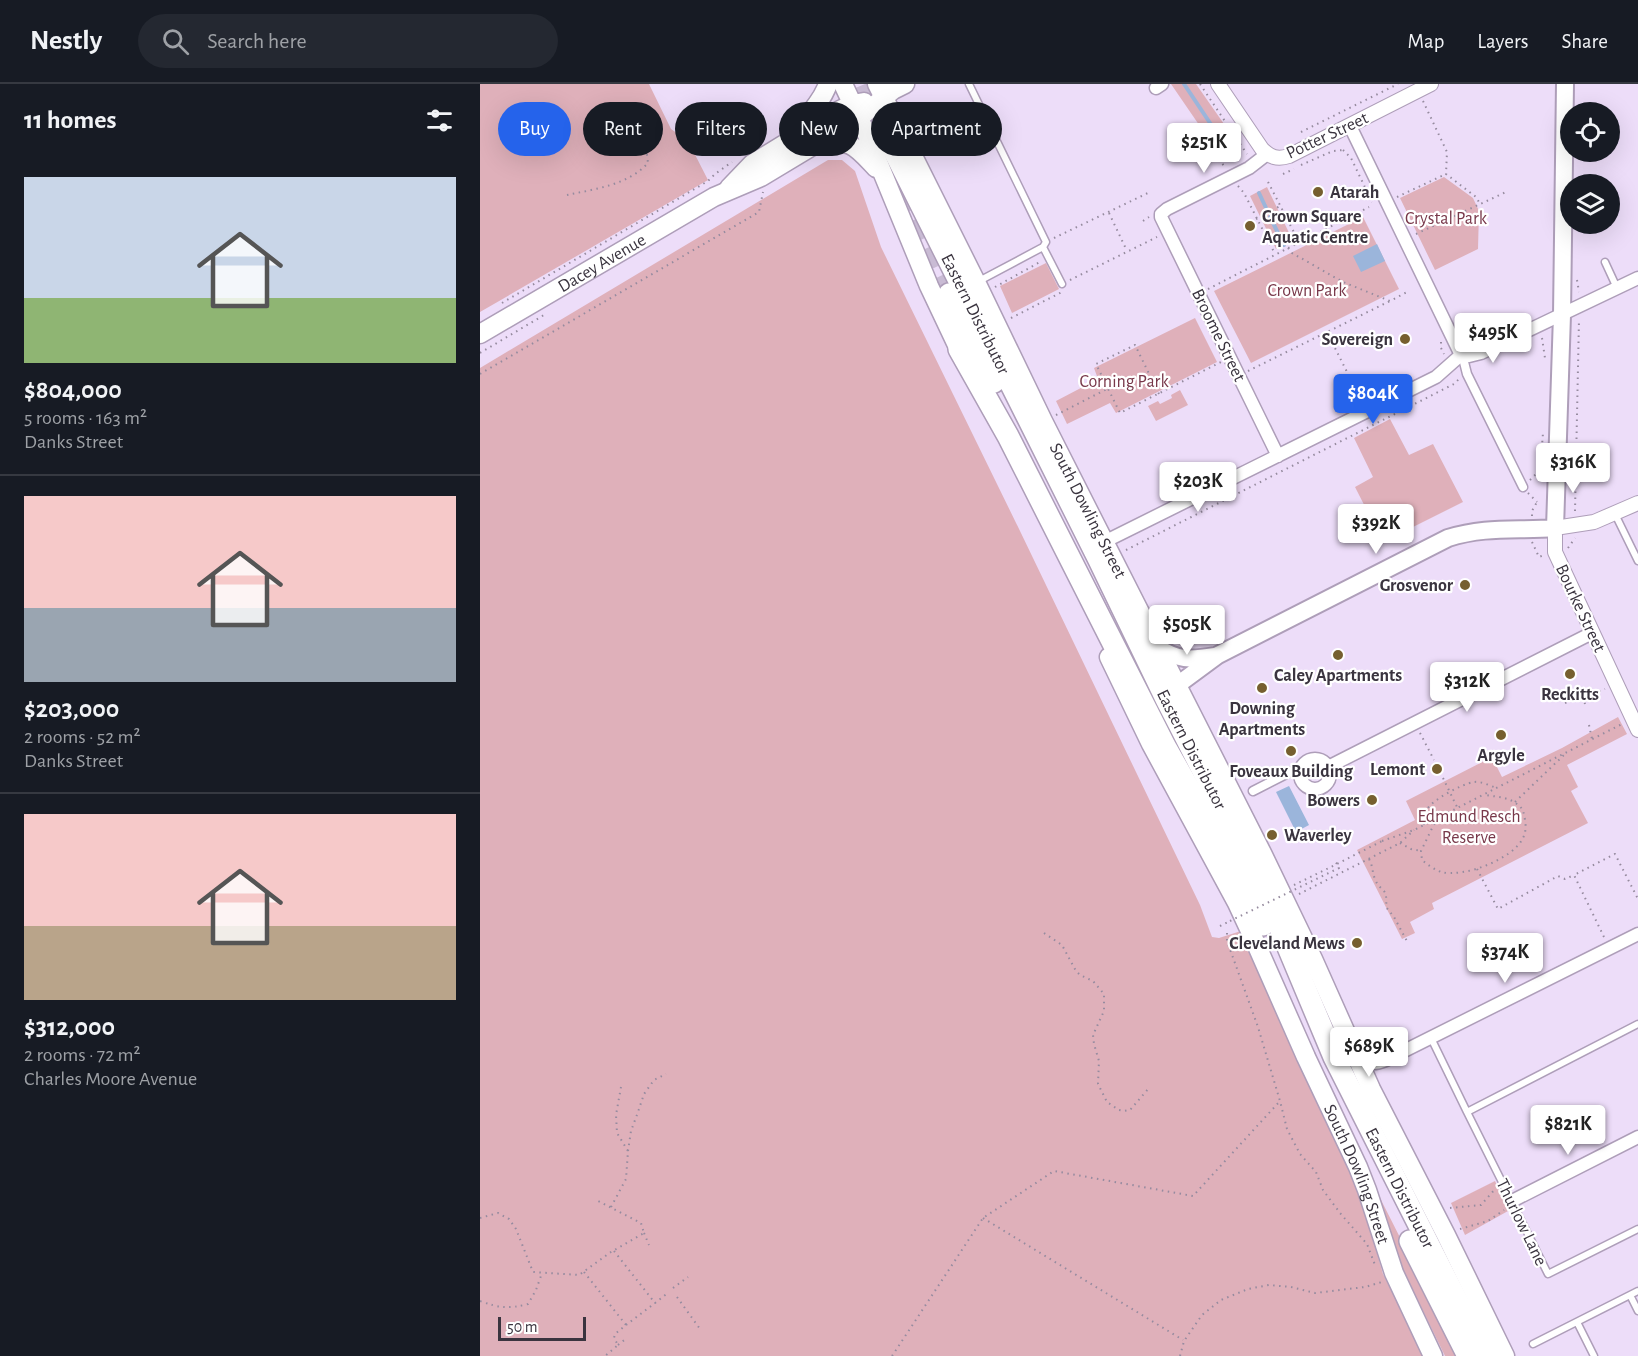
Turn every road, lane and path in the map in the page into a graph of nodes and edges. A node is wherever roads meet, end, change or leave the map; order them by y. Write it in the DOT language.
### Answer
graph roads {
  1 [pos="828,84"];
  2 [pos="843,84"];
  3 [pos="905,84"];
  4 [pos="969,84"];
  5 [pos="1218,84"];
  6 [pos="1398,84"];
  7 [pos="1429,84"];
  8 [pos="1565,84"];
  9 [pos="880,91"];
  10 [pos="1423,101"];
  11 [pos="819,102"];
  12 [pos="852,102"];
  13 [pos="859,108"];
  14 [pos="859,118"];
  15 [pos="1350,126"];
  16 [pos="1301,132"];
  17 [pos="779,147"];
  18 [pos="859,149"];
  19 [pos="1343,150"];
  20 [pos="1267,154"];
  21 [pos="647,156"];
  22 [pos="795,156"];
  23 [pos="897,156"];
  24 [pos="737,158"];
  25 [pos="1283,174"];
  26 [pos="1446,174"];
  27 [pos="883,176"];
  28 [pos="1231,177"];
  29 [pos="1268,182"];
  30 [pos="764,190"];
  31 [pos="1150,192"];
  32 [pos="1506,192"];
  33 [pos="725,193"];
  34 [pos="567,195"];
  35 [pos="1396,197"];
  36 [pos="1480,204"];
  37 [pos="1280,206"];
  38 [pos="1369,207"];
  39 [pos="1108,212"];
  40 [pos="1155,216"];
  41 [pos="1257,219"];
  42 [pos="1143,221"];
  43 [pos="1158,237"];
  44 [pos="1411,237"];
  45 [pos="1299,242"];
  46 [pos="1045,244"];
  47 [pos="1288,248"];
  48 [pos="1127,251"];
  49 [pos="1275,254"];
  50 [pos="1046,259"];
  51 [pos="1605,262"];
  52 [pos="1638,278"];
  53 [pos="1062,284"];
  54 [pos="983,286"];
  55 [pos="1617,288"];
  56 [pos="1409,291"];
  57 [pos="949,294"];
  58 [pos="1198,294"];
  59 [pos="1390,301"];
  60 [pos="500,304"];
  61 [pos="1562,315"];
  62 [pos="1006,321"];
  63 [pos="1578,326"];
  64 [pos="1327,332"];
  65 [pos="480,334"];
  66 [pos="1542,342"];
  67 [pos="959,349"];
  68 [pos="1462,354"];
  69 [pos="1221,362"];
  70 [pos="1546,364"];
  71 [pos="480,374"];
  72 [pos="1239,376"];
  73 [pos="1458,380"];
  74 [pos="1107,388"];
  75 [pos="1159,394"];
  76 [pos="1364,406"];
  77 [pos="1054,416"];
  78 [pos="1543,428"];
  79 [pos="1278,456"];
  80 [pos="1523,488"];
  81 [pos="1576,499"];
  82 [pos="1537,502"];
  83 [pos="1638,503"];
  84 [pos="1532,512"];
  85 [pos="1615,514"];
  86 [pos="1555,528"];
  87 [pos="1530,538"];
  88 [pos="1575,538"];
  89 [pos="1104,542"];
  90 [pos="1123,551"];
  91 [pos="1566,553"];
  92 [pos="1539,557"];
  93 [pos="1638,561"];
  94 [pos="1593,633"];
  95 [pos="1156,646"];
  96 [pos="1218,655"];
  97 [pos="1176,686"];
  98 [pos="1608,688"];
  99 [pos="1583,697"];
  100 [pos="1565,703"];
  101 [pos="1585,704"];
  102 [pos="1626,722"];
  103 [pos="1589,725"];
  104 [pos="1638,730"];
  105 [pos="1592,740"];
  106 [pos="1426,744"];
  107 [pos="1569,751"];
  108 [pos="1434,760"];
  109 [pos="1302,766"];
  110 [pos="1328,767"];
  111 [pos="1443,778"];
  112 [pos="1497,788"];
  113 [pos="1253,791"];
  114 [pos="1450,792"];
  115 [pos="1484,795"];
  116 [pos="1515,802"];
  117 [pos="1458,808"];
  118 [pos="1437,818"];
  119 [pos="1424,825"];
  120 [pos="1414,830"];
  121 [pos="1400,843"];
  122 [pos="1421,851"];
  123 [pos="1369,859"];
  124 [pos="1336,862"];
  125 [pos="1478,869"];
  126 [pos="1322,871"];
  127 [pos="1574,875"];
  128 [pos="1326,880"];
  129 [pos="1283,896"];
  130 [pos="1638,899"];
  131 [pos="1253,901"];
  132 [pos="1220,926"];
  133 [pos="1044,933"];
  134 [pos="1227,933"];
  135 [pos="1638,934"];
  136 [pos="1408,943"];
  137 [pos="1610,948"];
  138 [pos="1638,1024"];
  139 [pos="1431,1038"];
  140 [pos="1356,1056"];
  141 [pos="1386,1060"];
  142 [pos="666,1074"];
  143 [pos="621,1087"];
  144 [pos="1149,1088"];
  145 [pos="1371,1089"];
  146 [pos="1280,1101"];
  147 [pos="1467,1112"];
  148 [pos="1638,1137"];
  149 [pos="628,1151"];
  150 [pos="598,1201"];
  151 [pos="1512,1201"];
  152 [pos="611,1207"];
  153 [pos="1446,1209"];
  154 [pos="480,1218"];
  155 [pos="983,1218"];
  156 [pos="1638,1229"];
  157 [pos="644,1233"];
  158 [pos="1446,1235"];
  159 [pos="650,1245"];
  160 [pos="613,1251"];
  161 [pos="1375,1265"];
  162 [pos="584,1272"];
  163 [pos="542,1273"];
  164 [pos="688,1276"];
  165 [pos="1384,1281"];
  166 [pos="673,1288"];
  167 [pos="1638,1291"];
  168 [pos="669,1292"];
  169 [pos="1630,1295"];
  170 [pos="677,1298"];
  171 [pos="480,1301"];
  172 [pos="655,1303"];
  173 [pos="1638,1311"];
  174 [pos="1577,1322"];
  175 [pos="626,1325"];
  176 [pos="700,1329"];
  177 [pos="627,1338"];
  178 [pos="1184,1341"];
  179 [pos="1533,1344"];
  180 [pos="618,1345"];
  181 [pos="605,1356"];
  182 [pos="892,1356"];
  183 [pos="1180,1356"];
  184 [pos="1433,1356"];
  185 [pos="1468,1356"];
  186 [pos="1485,1356"];
  187 [pos="1505,1356"];
  188 [pos="1594,1356"];
  1 -- 11 [label="main road"];
  2 -- 12 [label="main road, South Dowling Street"];
  3 -- 9 [label="main road"];
  4 -- 46 [label="lane"];
  5 -- 20 [label="street"];
  6 -- 16 [label="path"];
  7 -- 15 [label="street, Potter Street"];
  8 -- 61 [label="main road, Bourke Street"];
  9 -- 13 [label="main road, Dacey Avenue"];
  9 -- 54 [label="main road, South Dowling Street"];
  10 -- 26 [label="path"];
  14 -- 27 [label="main road, South Dowling Street"];
  15 -- 20 [label="street, Potter Street"];
  15 -- 68 [label="street"];
  17 -- 33 [label="main road, Dacey Avenue"];
  18 -- 27 [label="main road"];
  19 -- 25 [label="path"];
  20 -- 28 [label="street, Potter Street"];
  21 -- 34 [label="path"];
  22 -- 33 [label="main road, Dacey Avenue"];
  23 -- 186 [label="highway, Eastern Distributor"];
  24 -- 60 [label="path"];
  26 -- 35 [label="path"];
  26 -- 36 [label="path"];
  27 -- 67 [label="main road, South Dowling Street"];
  28 -- 40 [label="street, Potter Street"];
  28 -- 41 [label="path"];
  29 -- 37 [label="path"];
  30 -- 71 [label="path"];
  31 -- 39 [label="path"];
  32 -- 36 [label="path"];
  33 -- 65 [label="main road, Dacey Avenue"];
  36 -- 44 [label="path"];
  37 -- 41 [label="path"];
  37 -- 45 [label="path"];
  38 -- 45 [label="path"];
  39 -- 46 [label="path"];
  39 -- 48 [label="path"];
  40 -- 42 [label="path"];
  40 -- 58 [label="street, Broome Street"];
  41 -- 49 [label="path"];
  43 -- 48 [label="path"];
  45 -- 47 [label="path"];
  46 -- 53 [label="lane"];
  46 -- 54 [label="lane"];
  47 -- 49 [label="path"];
  47 -- 59 [label="path"];
  48 -- 53 [label="path"];
  49 -- 58 [label="path"];
  50 -- 54 [label="path"];
  51 -- 55 [label="lane"];
  52 -- 55 [label="street"];
  53 -- 62 [label="path"];
  54 -- 89 [label="main road, South Dowling Street"];
  55 -- 61 [label="street"];
  56 -- 59 [label="path"];
  57 -- 131 [label="highway, Eastern Distributor"];
  58 -- 72 [label="street, Broome Street"];
  59 -- 64 [label="path"];
  61 -- 68 [label="street"];
  61 -- 86 [label="main road, Bourke Street"];
  63 -- 81 [label="path"];
  64 -- 72 [label="path"];
  64 -- 76 [label="path"];
  66 -- 70 [label="path"];
  67 -- 131 [label="highway"];
  67 -- 184 [label="main road, South Dowling Street"];
  68 -- 79 [label="street"];
  68 -- 80 [label="street"];
  69 -- 75 [label="path"];
  72 -- 79 [label="street, Broome Street"];
  73 -- 90 [label="path"];
  74 -- 75 [label="path"];
  74 -- 75 [label="path"];
  74 -- 77 [label="path"];
  78 -- 80 [label="path"];
  79 -- 89 [label="street"];
  82 -- 84 [label="path"];
  83 -- 85 [label="street"];
  85 -- 86 [label="street"];
  85 -- 93 [label="lane"];
  86 -- 94 [label="street, Bourke Street"];
  86 -- 96 [label="main road"];
  87 -- 92 [label="path"];
  88 -- 91 [label="path"];
  89 -- 95 [label="main road, South Dowling Street"];
  94 -- 104 [label="street, Bourke Street"];
  94 -- 110 [label="street"];
  95 -- 96 [label="main road"];
  95 -- 97 [label="main road, South Dowling Street"];
  96 -- 97 [label="main road"];
  97 -- 129 [label="main road, South Dowling Street"];
  98 -- 99 [label="path"];
  99 -- 100 [label="path"];
  99 -- 101 [label="path"];
  102 -- 105 [label="path"];
  103 -- 105 [label="path"];
  105 -- 107 [label="path"];
  106 -- 108 [label="path"];
  107 -- 112 [label="path"];
  107 -- 116 [label="path"];
  109 -- 110 [label="street"];
  109 -- 110 [label="street"];
  109 -- 113 [label="street"];
  111 -- 114 [label="path"];
  112 -- 114 [label="path"];
  112 -- 115 [label="path"];
  114 -- 117 [label="path"];
  114 -- 119 [label="path"];
  115 -- 116 [label="path"];
  115 -- 117 [label="path"];
  116 -- 125 [label="path"];
  117 -- 118 [label="path"];
  118 -- 119 [label="path"];
  118 -- 122 [label="path"];
  119 -- 120 [label="path"];
  120 -- 121 [label="path"];
  120 -- 124 [label="path, bridge"];
  121 -- 122 [label="path"];
  121 -- 123 [label="path"];
  122 -- 125 [label="path"];
  123 -- 128 [label="path"];
  123 -- 136 [label="path"];
  124 -- 126 [label="path"];
  124 -- 132 [label="path, bridge"];
  125 -- 127 [label="path"];
  126 -- 128 [label="path"];
  126 -- 129 [label="path"];
  127 -- 130 [label="path"];
  127 -- 137 [label="path"];
  128 -- 129 [label="path"];
  129 -- 140 [label="main road, South Dowling Street"];
  131 -- 185 [label="highway, Eastern Distributor"];
  133 -- 144 [label="path"];
  134 -- 146 [label="path"];
  135 -- 137 [label="street"];
  137 -- 139 [label="street"];
  138 -- 147 [label="lane"];
  139 -- 141 [label="street"];
  139 -- 147 [label="lane, Thurlow Lane"];
  140 -- 141 [label="street"];
  140 -- 145 [label="main road, South Dowling Street"];
  141 -- 145 [label="street"];
  142 -- 149 [label="path"];
  143 -- 149 [label="path"];
  145 -- 158 [label="main road, South Dowling Street"];
  146 -- 155 [label="path"];
  146 -- 161 [label="path"];
  147 -- 151 [label="lane, Thurlow Lane"];
  148 -- 151 [label="street"];
  149 -- 152 [label="path"];
  150 -- 152 [label="path"];
  151 -- 153 [label="path"];
  151 -- 156 [label="lane, Thurlow Lane"];
  151 -- 158 [label="path"];
  152 -- 157 [label="path"];
  154 -- 163 [label="path"];
  155 -- 178 [label="path"];
  155 -- 182 [label="path"];
  157 -- 159 [label="path"];
  157 -- 160 [label="path"];
  158 -- 187 [label="main road, South Dowling Street"];
  160 -- 162 [label="path"];
  160 -- 172 [label="path"];
  162 -- 163 [label="path"];
  162 -- 175 [label="path"];
  163 -- 171 [label="path"];
  164 -- 166 [label="path"];
  165 -- 178 [label="path"];
  167 -- 169 [label="lane"];
  168 -- 172 [label="path"];
  169 -- 173 [label="lane"];
  169 -- 174 [label="lane"];
  170 -- 176 [label="path"];
  172 -- 175 [label="path"];
  174 -- 179 [label="lane"];
  174 -- 188 [label="lane"];
  175 -- 180 [label="path"];
  177 -- 180 [label="path"];
  178 -- 183 [label="path"];
  180 -- 181 [label="path"];
}
